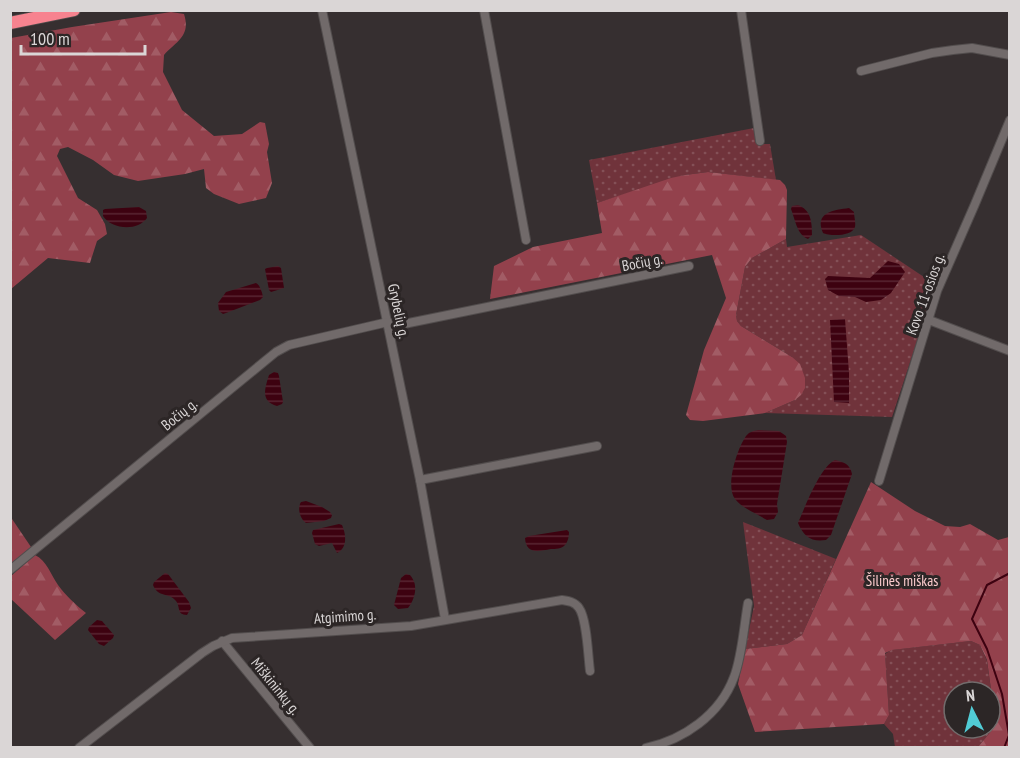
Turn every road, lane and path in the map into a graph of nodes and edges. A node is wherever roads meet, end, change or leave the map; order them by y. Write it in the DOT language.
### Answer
graph roads {
  1 [pos="74,10"];
  2 [pos="322,10"];
  3 [pos="484,10"];
  4 [pos="741,10"];
  5 [pos="10,23"];
  6 [pos="1010,55"];
  7 [pos="861,71"];
  8 [pos="1010,120"];
  9 [pos="760,141"];
  10 [pos="1006,142"];
  11 [pos="526,240"];
  12 [pos="689,266"];
  13 [pos="929,320"];
  14 [pos="388,324"];
  15 [pos="1010,351"];
  16 [pos="597,446"];
  17 [pos="420,480"];
  18 [pos="879,481"];
  19 [pos="10,570"];
  20 [pos="748,603"];
  21 [pos="445,619"];
  22 [pos="222,641"];
  23 [pos="590,671"];
  24 [pos="79,747"];
  25 [pos="310,747"];
  26 [pos="646,747"];
  1 -- 5 [label="highway"];
  2 -- 14 [label="street, Grybelių g."];
  3 -- 11 [label="street"];
  4 -- 9 [label="street"];
  6 -- 7 [label="street"];
  8 -- 10 [label="street, Kovo 11-osios g."];
  10 -- 13 [label="street, Kovo 11-osios g."];
  12 -- 14 [label="street, Bočių g."];
  13 -- 15 [label="street"];
  13 -- 18 [label="street, Kovo 11-osios g."];
  14 -- 17 [label="street, Grybelių g."];
  14 -- 19 [label="street, Bočių g."];
  16 -- 17 [label="street"];
  17 -- 21 [label="street, Grybelių g."];
  20 -- 26 [label="street"];
  21 -- 22 [label="street, Atgimimo g."];
  21 -- 23 [label="street, Atgimimo g."];
  22 -- 24 [label="street, Atgimimo g."];
  22 -- 25 [label="street, Miškininkų g."];
}
